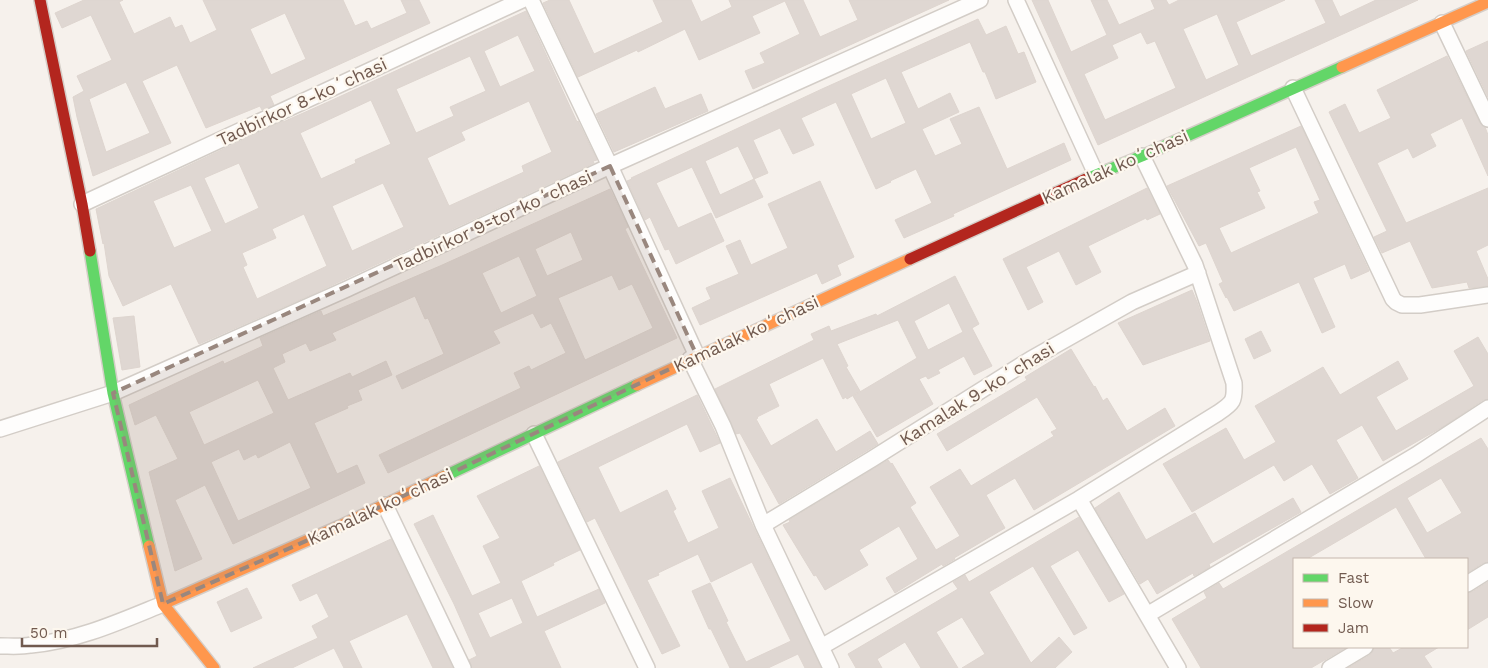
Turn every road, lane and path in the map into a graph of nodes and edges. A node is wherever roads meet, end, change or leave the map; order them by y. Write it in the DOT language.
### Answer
graph roads {
  1 [pos="522,0"];
  2 [pos="531,0"];
  3 [pos="980,0"];
  4 [pos="1016,0"];
  5 [pos="44,2"];
  6 [pos="1488,2"];
  7 [pos="1442,23"];
  8 [pos="1294,88"];
  9 [pos="1488,118"];
  10 [pos="1142,156"];
  11 [pos="610,166"];
  12 [pos="1096,174"];
  13 [pos="82,204"];
  14 [pos="1198,274"];
  15 [pos="1488,294"];
  16 [pos="694,357"];
  17 [pos="113,393"];
  18 [pos="1488,408"];
  19 [pos="0,429"];
  20 [pos="534,434"];
  21 [pos="1079,499"];
  22 [pos="385,505"];
  23 [pos="763,525"];
  24 [pos="1488,571"];
  25 [pos="1468,583"];
  26 [pos="163,604"];
  27 [pos="1147,615"];
  28 [pos="0,646"];
  29 [pos="821,647"];
  30 [pos="1363,648"];
  31 [pos="214,668"];
  32 [pos="463,668"];
  33 [pos="646,668"];
  34 [pos="831,668"];
  35 [pos="1178,668"];
  36 [pos="1330,668"];
  1 -- 13 [label="street, Tadbirkor 8-koʻchasi"];
  2 -- 11 [label="street"];
  3 -- 11 [label="street, Tadbirkor 9-tor koʻchasi"];
  4 -- 12 [label="street"];
  5 -- 13 [label="street"];
  6 -- 7 [label="street, Kamalak koʻchasi"];
  7 -- 8 [label="street, Kamalak koʻchasi"];
  7 -- 9 [label="street"];
  8 -- 10 [label="street, Kamalak koʻchasi"];
  8 -- 15 [label="street"];
  10 -- 12 [label="street, Kamalak koʻchasi"];
  10 -- 14 [label="street"];
  11 -- 16 [label="street"];
  11 -- 17 [label="street, Tadbirkor 9-tor koʻchasi"];
  12 -- 16 [label="street, Kamalak koʻchasi"];
  13 -- 17 [label="street"];
  14 -- 21 [label="street"];
  14 -- 23 [label="street, Kamalak 9-koʻchasi"];
  16 -- 20 [label="street, Kamalak koʻchasi"];
  16 -- 23 [label="street"];
  17 -- 19 [label="street, Tadbirkor 9-tor koʻchasi"];
  17 -- 26 [label="street"];
  18 -- 27 [label="street"];
  20 -- 22 [label="street, Kamalak koʻchasi"];
  20 -- 33 [label="street"];
  21 -- 27 [label="street"];
  21 -- 29 [label="street"];
  22 -- 26 [label="street, Kamalak koʻchasi"];
  22 -- 32 [label="street"];
  23 -- 29 [label="street"];
  24 -- 25 [label="street"];
  26 -- 28 [label="street, Kamalak koʻchasi"];
  26 -- 31 [label="street"];
  27 -- 35 [label="street"];
  29 -- 34 [label="street"];
  30 -- 36 [label="street"];
}
